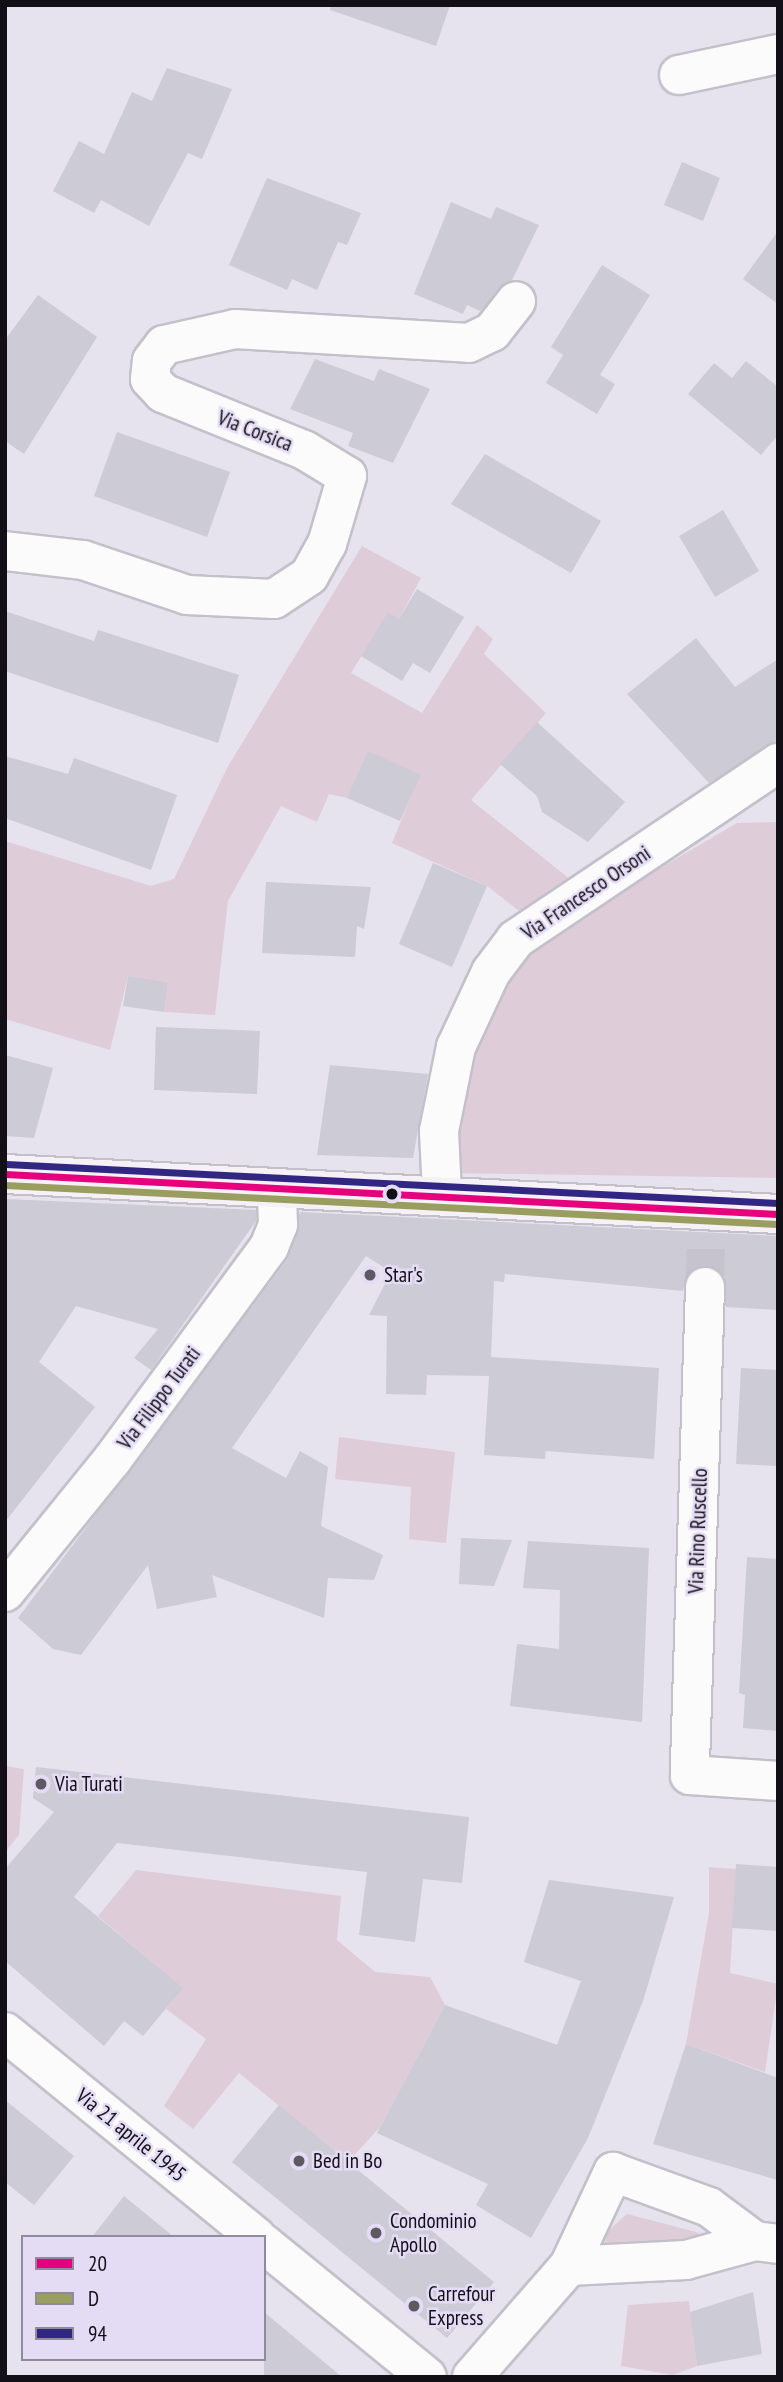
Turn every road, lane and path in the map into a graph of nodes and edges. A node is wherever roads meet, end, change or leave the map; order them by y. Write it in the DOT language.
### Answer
graph roads {
  1 [pos="778,54"];
  2 [pos="679,75"];
  3 [pos="516,301"];
  4 [pos="5,551"];
  5 [pos="778,763"];
  6 [pos="5,1174"];
  7 [pos="277,1188"];
  8 [pos="442,1194"];
  9 [pos="778,1214"];
  10 [pos="705,1287"];
  11 [pos="5,1592"];
  12 [pos="778,1781"];
  13 [pos="5,2032"];
  14 [pos="254,2235"];
  15 [pos="766,2242"];
  16 [pos="266,2246"];
  17 [pos="569,2266"];
  18 [pos="428,2377"];
  19 [pos="472,2377"];
  1 -- 2 [label="street"];
  3 -- 4 [label="street, Via Corsica"];
  5 -- 8 [label="street, Via Francesco Orsoni"];
  6 -- 7 [label="main road"];
  7 -- 8 [label="main road"];
  7 -- 11 [label="street, Via Filippo Turati"];
  8 -- 9 [label="main road"];
  10 -- 12 [label="street, Via Rino Ruscello"];
  13 -- 14 [label="street, Via 21 aprile 1945"];
  15 -- 17 [label="street"];
  15 -- 17 [label="street"];
  16 -- 18 [label="street"];
  17 -- 19 [label="street"];
}
